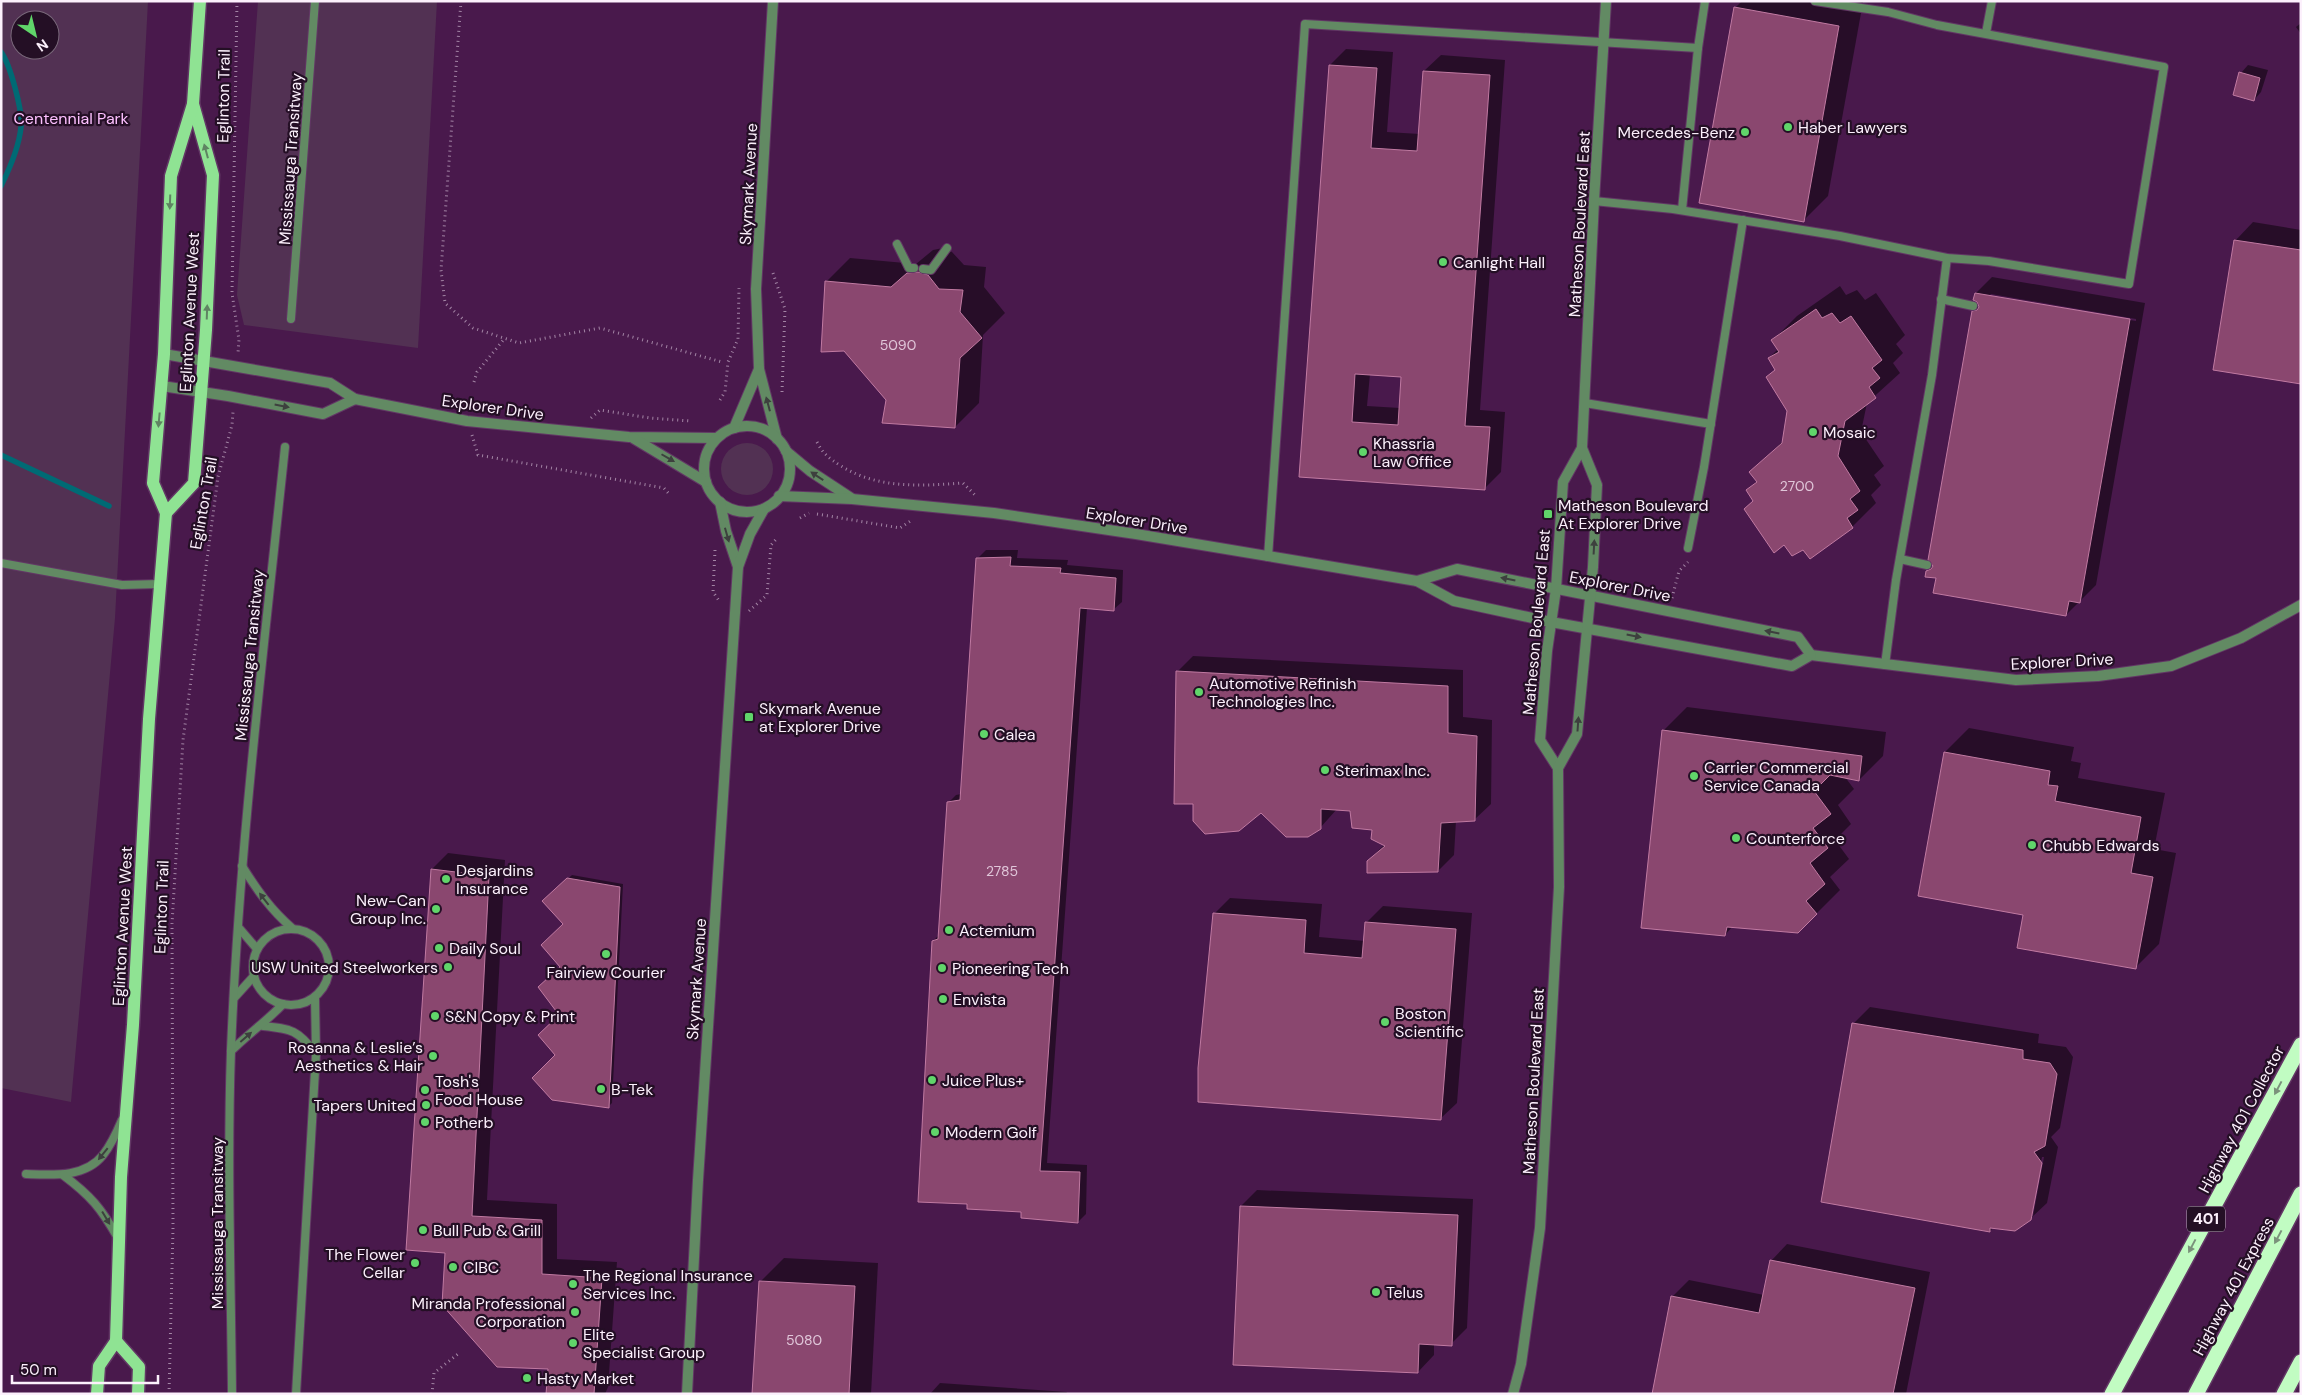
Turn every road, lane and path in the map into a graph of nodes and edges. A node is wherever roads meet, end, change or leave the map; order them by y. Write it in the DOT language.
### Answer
graph roads {
  1 [pos="200,1"];
  2 [pos="237,1"];
  3 [pos="315,1"];
  4 [pos="461,1"];
  5 [pos="774,1"];
  6 [pos="1606,1"];
  7 [pos="1705,1"];
  8 [pos="1815,1"];
  9 [pos="1992,1"];
  10 [pos="1986,33"];
  11 [pos="1604,42"];
  12 [pos="1698,48"];
  13 [pos="193,104"];
  14 [pos="1594,201"];
  15 [pos="1682,210"];
  16 [pos="1743,220"];
  17 [pos="897,244"];
  18 [pos="947,248"];
  19 [pos="1947,258"];
  20 [pos="914,268"];
  21 [pos="923,269"];
  22 [pos="772,272"];
  23 [pos="740,286"];
  24 [pos="1941,299"];
  25 [pos="1972,306"];
  26 [pos="291,318"];
  27 [pos="505,338"];
  28 [pos="239,340"];
  29 [pos="164,354"];
  30 [pos="204,361"];
  31 [pos="722,362"];
  32 [pos="759,369"];
  33 [pos="474,382"];
  34 [pos="162,386"];
  35 [pos="202,391"];
  36 [pos="354,399"];
  37 [pos="781,399"];
  38 [pos="720,400"];
  39 [pos="1585,403"];
  40 [pos="467,421"];
  41 [pos="698,422"];
  42 [pos="1711,424"];
  43 [pos="232,425"];
  44 [pos="734,428"];
  45 [pos="575,432"];
  46 [pos="630,436"];
  47 [pos="717,438"];
  48 [pos="777,439"];
  49 [pos="817,442"];
  50 [pos="285,447"];
  51 [pos="1582,448"];
  52 [pos="785,450"];
  53 [pos="706,482"];
  54 [pos="670,495"];
  55 [pos="780,496"];
  56 [pos="852,499"];
  57 [pos="720,502"];
  58 [pos="930,507"];
  59 [pos="764,509"];
  60 [pos="166,513"];
  61 [pos="994,514"];
  62 [pos="800,518"];
  63 [pos="778,537"];
  64 [pos="715,548"];
  65 [pos="1688,548"];
  66 [pos="1268,557"];
  67 [pos="1900,559"];
  68 [pos="1,563"];
  69 [pos="1927,565"];
  70 [pos="738,567"];
  71 [pos="1417,581"];
  72 [pos="159,584"];
  73 [pos="1556,589"];
  74 [pos="1589,595"];
  75 [pos="2301,606"];
  76 [pos="1669,611"];
  77 [pos="1551,622"];
  78 [pos="735,624"];
  79 [pos="1586,627"];
  80 [pos="1812,655"];
  81 [pos="1886,665"];
  82 [pos="1558,768"];
  83 [pos="242,866"];
  84 [pos="239,928"];
  85 [pos="292,928"];
  86 [pos="257,949"];
  87 [pos="254,976"];
  88 [pos="315,997"];
  89 [pos="234,998"];
  90 [pos="283,1004"];
  91 [pos="262,1026"];
  92 [pos="2301,1045"];
  93 [pos="232,1051"];
  94 [pos="316,1054"];
  95 [pos="126,1113"];
  96 [pos="26,1174"];
  97 [pos="63,1175"];
  98 [pos="2301,1194"];
  99 [pos="119,1240"];
  100 [pos="116,1340"];
  101 [pos="458,1354"];
  102 [pos="2301,1362"];
  103 [pos="97,1394"];
  104 [pos="138,1394"];
  105 [pos="169,1394"];
  106 [pos="232,1394"];
  107 [pos="296,1394"];
  108 [pos="432,1394"];
  109 [pos="687,1394"];
  110 [pos="1513,1394"];
  111 [pos="2112,1394"];
  112 [pos="2196,1394"];
  113 [pos="2284,1394"];
  1 -- 13 [label="main road, Eglinton Avenue West"];
  2 -- 28 [label="path, Eglinton Trail"];
  3 -- 26 [label="lane, Mississauga Transitway"];
  4 -- 27 [label="path"];
  5 -- 32 [label="street, Skymark Avenue"];
  6 -- 11 [label="street, Matheson Boulevard East"];
  7 -- 12 [label="lane"];
  8 -- 10 [label="lane"];
  9 -- 10 [label="lane"];
  10 -- 19 [label="lane"];
  11 -- 12 [label="lane"];
  11 -- 14 [label="street, Matheson Boulevard East"];
  11 -- 66 [label="lane"];
  12 -- 15 [label="lane"];
  13 -- 29 [label="main road, Eglinton Avenue West, one-way"];
  30 -- 13 [label="main road, Eglinton Avenue West, one-way"];
  14 -- 15 [label="lane"];
  14 -- 39 [label="street, Matheson Boulevard East"];
  15 -- 16 [label="lane"];
  16 -- 19 [label="lane"];
  16 -- 42 [label="lane"];
  17 -- 20 [label="lane"];
  18 -- 21 [label="lane"];
  19 -- 24 [label="lane"];
  22 -- 37 [label="path"];
  23 -- 38 [label="path"];
  24 -- 25 [label="lane"];
  24 -- 67 [label="lane"];
  27 -- 31 [label="path"];
  27 -- 33 [label="path"];
  29 -- 30 [label="street, Explorer Drive"];
  29 -- 34 [label="main road, Eglinton Avenue West"];
  30 -- 35 [label="main road, Eglinton Avenue West"];
  30 -- 36 [label="street, Explorer Drive"];
  32 -- 44 [label="street, Skymark Avenue"];
  48 -- 32 [label="street, Skymark Avenue, one-way"];
  34 -- 35 [label="street"];
  34 -- 60 [label="main road, Eglinton Avenue West, one-way"];
  35 -- 36 [label="street, one-way"];
  35 -- 60 [label="main road, Eglinton Avenue West"];
  36 -- 40 [label="street, Explorer Drive"];
  39 -- 42 [label="lane"];
  39 -- 51 [label="street, Matheson Boulevard East"];
  40 -- 45 [label="street, Explorer Drive"];
  40 -- 54 [label="path"];
  41 -- 45 [label="path"];
  42 -- 65 [label="lane"];
  43 -- 105 [label="path, Eglinton Trail"];
  44 -- 47 [label="street"];
  44 -- 48 [label="street"];
  45 -- 46 [label="street, Explorer Drive"];
  46 -- 47 [label="street, Explorer Drive"];
  46 -- 53 [label="street, Explorer Drive, one-way"];
  47 -- 53 [label="street"];
  48 -- 52 [label="street"];
  49 -- 61 [label="path"];
  50 -- 83 [label="lane, Mississauga Transitway"];
  51 -- 73 [label="street, Matheson Boulevard East"];
  74 -- 51 [label="street, Matheson Boulevard East, one-way"];
  52 -- 55 [label="street"];
  56 -- 52 [label="street, Explorer Drive, one-way"];
  53 -- 57 [label="street"];
  55 -- 56 [label="street, Explorer Drive"];
  55 -- 59 [label="street"];
  56 -- 58 [label="street, Explorer Drive"];
  57 -- 59 [label="street"];
  57 -- 70 [label="street, Skymark Avenue, one-way"];
  58 -- 61 [label="street, Explorer Drive"];
  58 -- 62 [label="path"];
  59 -- 70 [label="street, Skymark Avenue"];
  60 -- 72 [label="main road, Eglinton Avenue West"];
  61 -- 66 [label="street, Explorer Drive"];
  63 -- 78 [label="path"];
  64 -- 78 [label="path"];
  65 -- 76 [label="path"];
  66 -- 71 [label="street, Explorer Drive"];
  67 -- 69 [label="lane"];
  67 -- 81 [label="lane"];
  68 -- 72 [label="lane"];
  70 -- 78 [label="street, Skymark Avenue"];
  73 -- 71 [label="street, Explorer Drive, one-way"];
  71 -- 77 [label="street, Explorer Drive"];
  72 -- 95 [label="main road, Eglinton Avenue West"];
  73 -- 74 [label="street, Explorer Drive"];
  73 -- 77 [label="street, Matheson Boulevard East"];
  74 -- 76 [label="street, Explorer Drive"];
  74 -- 79 [label="street, Matheson Boulevard East"];
  75 -- 81 [label="street, Explorer Drive"];
  80 -- 76 [label="street, Explorer Drive, one-way"];
  77 -- 79 [label="street, Explorer Drive"];
  77 -- 82 [label="street, Matheson Boulevard East"];
  78 -- 109 [label="street, Skymark Avenue"];
  79 -- 80 [label="street, Explorer Drive, one-way"];
  82 -- 79 [label="street, Matheson Boulevard East, one-way"];
  80 -- 81 [label="street, Explorer Drive"];
  82 -- 110 [label="street, Matheson Boulevard East"];
  83 -- 84 [label="lane, Mississauga Transitway"];
  85 -- 83 [label="lane, one-way"];
  84 -- 86 [label="lane"];
  84 -- 89 [label="lane, Mississauga Transitway"];
  85 -- 86 [label="lane"];
  85 -- 88 [label="lane"];
  86 -- 87 [label="lane"];
  87 -- 89 [label="lane"];
  87 -- 90 [label="lane"];
  88 -- 90 [label="lane"];
  88 -- 94 [label="lane"];
  89 -- 93 [label="lane, Mississauga Transitway"];
  90 -- 91 [label="lane"];
  93 -- 91 [label="lane, one-way"];
  91 -- 94 [label="lane"];
  92 -- 111 [label="highway, Highway 401 Collector / 401, one-way"];
  93 -- 106 [label="lane, Mississauga Transitway"];
  94 -- 107 [label="lane"];
  95 -- 97 [label="lane, one-way"];
  95 -- 99 [label="main road, Eglinton Avenue West"];
  96 -- 97 [label="lane"];
  97 -- 99 [label="lane, one-way"];
  98 -- 112 [label="highway, Highway 401 Express, one-way"];
  99 -- 100 [label="main road, Eglinton Avenue West"];
  100 -- 103 [label="main road"];
  100 -- 104 [label="main road"];
  101 -- 108 [label="path"];
  102 -- 113 [label="highway"];
}
